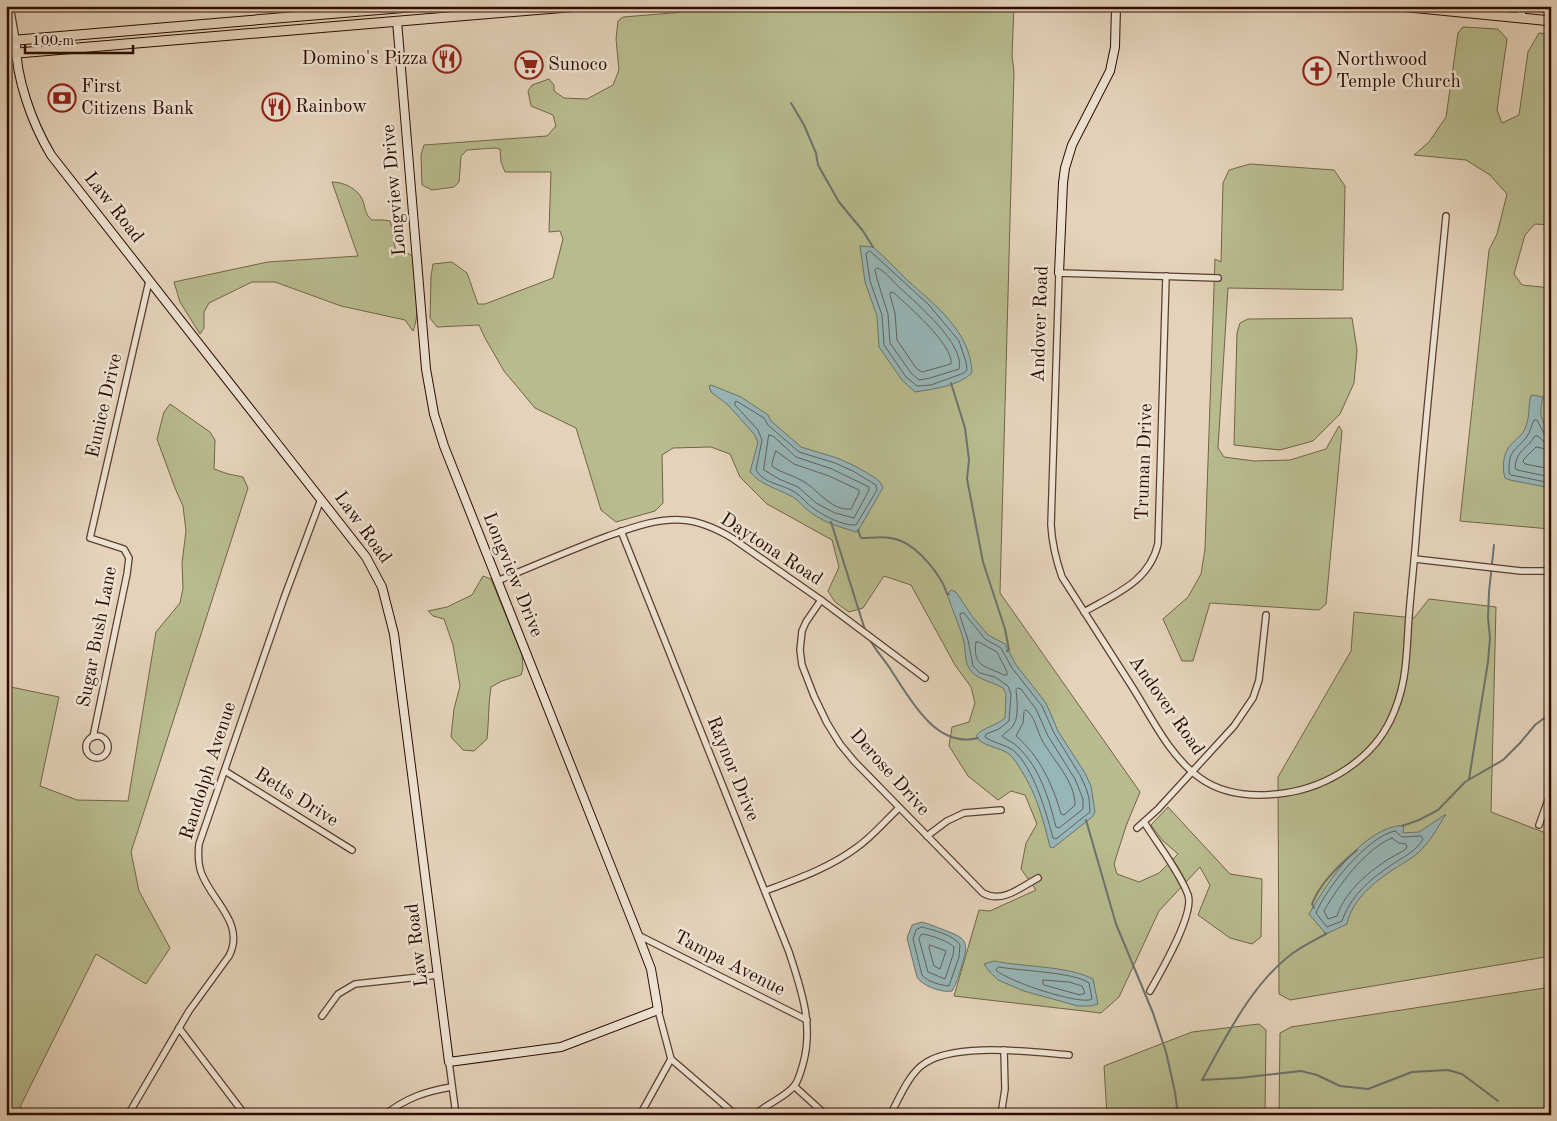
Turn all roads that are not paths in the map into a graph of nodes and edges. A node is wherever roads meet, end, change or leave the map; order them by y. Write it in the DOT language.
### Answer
graph roads {
  1 [pos="10,6"];
  2 [pos="421,6"];
  3 [pos="578,6"];
  4 [pos="1116,6"];
  5 [pos="1399,6"];
  6 [pos="1521,6"];
  7 [pos="1535,6"];
  8 [pos="1551,8"];
  9 [pos="1521,18"];
  10 [pos="397,21"];
  11 [pos="1551,21"];
  12 [pos="6,40"];
  13 [pos="16,40"];
  14 [pos="11,53"];
  15 [pos="1446,216"];
  16 [pos="1059,273"];
  17 [pos="1166,276"];
  18 [pos="1218,278"];
  19 [pos="149,281"];
  20 [pos="321,500"];
  21 [pos="621,531"];
  22 [pos="90,538"];
  23 [pos="1415,559"];
  24 [pos="1550,573"];
  25 [pos="497,581"];
  26 [pos="821,600"];
  27 [pos="1084,612"];
  28 [pos="1266,615"];
  29 [pos="925,678"];
  30 [pos="93,737"];
  31 [pos="225,771"];
  32 [pos="1193,771"];
  33 [pos="1551,792"];
  34 [pos="899,808"];
  35 [pos="1001,810"];
  36 [pos="1144,822"];
  37 [pos="1539,824"];
  38 [pos="1137,828"];
  39 [pos="927,836"];
  40 [pos="352,850"];
  41 [pos="1038,878"];
  42 [pos="765,891"];
  43 [pos="638,935"];
  44 [pos="438,975"];
  45 [pos="1150,991"];
  46 [pos="658,1010"];
  47 [pos="322,1016"];
  48 [pos="807,1020"];
  49 [pos="179,1028"];
  50 [pos="1004,1050"];
  51 [pos="1069,1055"];
  52 [pos="671,1059"];
  53 [pos="449,1062"];
  54 [pos="794,1086"];
  55 [pos="452,1087"];
  56 [pos="128,1115"];
  57 [pos="245,1115"];
  58 [pos="385,1115"];
  59 [pos="456,1115"];
  60 [pos="640,1115"];
  61 [pos="736,1115"];
  62 [pos="755,1115"];
  63 [pos="826,1115"];
  64 [pos="890,1115"];
  65 [pos="1001,1115"];
  1 -- 13 [label="street"];
  2 -- 13 [label="main road"];
  3 -- 10 [label="main road"];
  4 -- 16 [label="street, Andover Road"];
  5 -- 9 [label="main road"];
  6 -- 9 [label="street"];
  7 -- 8 [label="main road"];
  9 -- 11 [label="main road"];
  10 -- 14 [label="main road"];
  10 -- 25 [label="street, Longview Drive"];
  12 -- 13 [label="main road"];
  13 -- 14 [label="street, Law Road"];
  14 -- 19 [label="street, Law Road"];
  15 -- 23 [label="street, Andover Road"];
  16 -- 17 [label="street"];
  16 -- 27 [label="street, Andover Road"];
  17 -- 18 [label="street"];
  17 -- 27 [label="street, Truman Drive"];
  19 -- 20 [label="street, Law Road"];
  19 -- 22 [label="street, Eunice Drive"];
  20 -- 31 [label="street, Randolph Avenue"];
  20 -- 44 [label="street, Law Road"];
  21 -- 25 [label="street, Daytona Road"];
  21 -- 26 [label="street, Daytona Road"];
  21 -- 42 [label="street, Raynor Drive"];
  22 -- 30 [label="street, Sugar Bush Lane"];
  23 -- 24 [label="street"];
  23 -- 32 [label="street, Andover Road"];
  25 -- 43 [label="street, Longview Drive"];
  26 -- 29 [label="street, Daytona Road"];
  26 -- 34 [label="street, Derose Drive"];
  27 -- 32 [label="street, Andover Road"];
  28 -- 32 [label="street"];
  31 -- 40 [label="street, Betts Drive"];
  31 -- 49 [label="street, Randolph Avenue"];
  32 -- 36 [label="street"];
  33 -- 37 [label="street"];
  34 -- 39 [label="street, Derose Drive"];
  34 -- 42 [label="street"];
  35 -- 39 [label="street"];
  36 -- 38 [label="street"];
  36 -- 45 [label="street"];
  39 -- 41 [label="street, Derose Drive"];
  42 -- 48 [label="street, Raynor Drive"];
  43 -- 46 [label="street, Longview Drive"];
  43 -- 48 [label="street, Tampa Avenue"];
  44 -- 47 [label="street"];
  44 -- 53 [label="street, Law Road"];
  46 -- 52 [label="street, Longview Drive"];
  46 -- 53 [label="street"];
  48 -- 54 [label="street, Raynor Drive"];
  49 -- 56 [label="street, Randolph Avenue"];
  49 -- 57 [label="street"];
  50 -- 51 [label="street"];
  50 -- 64 [label="street"];
  50 -- 65 [label="street"];
  52 -- 60 [label="street"];
  52 -- 61 [label="street"];
  53 -- 55 [label="street, Law Road"];
  54 -- 62 [label="street"];
  54 -- 63 [label="street"];
  55 -- 58 [label="street"];
  55 -- 59 [label="street, Law Road"];
}
